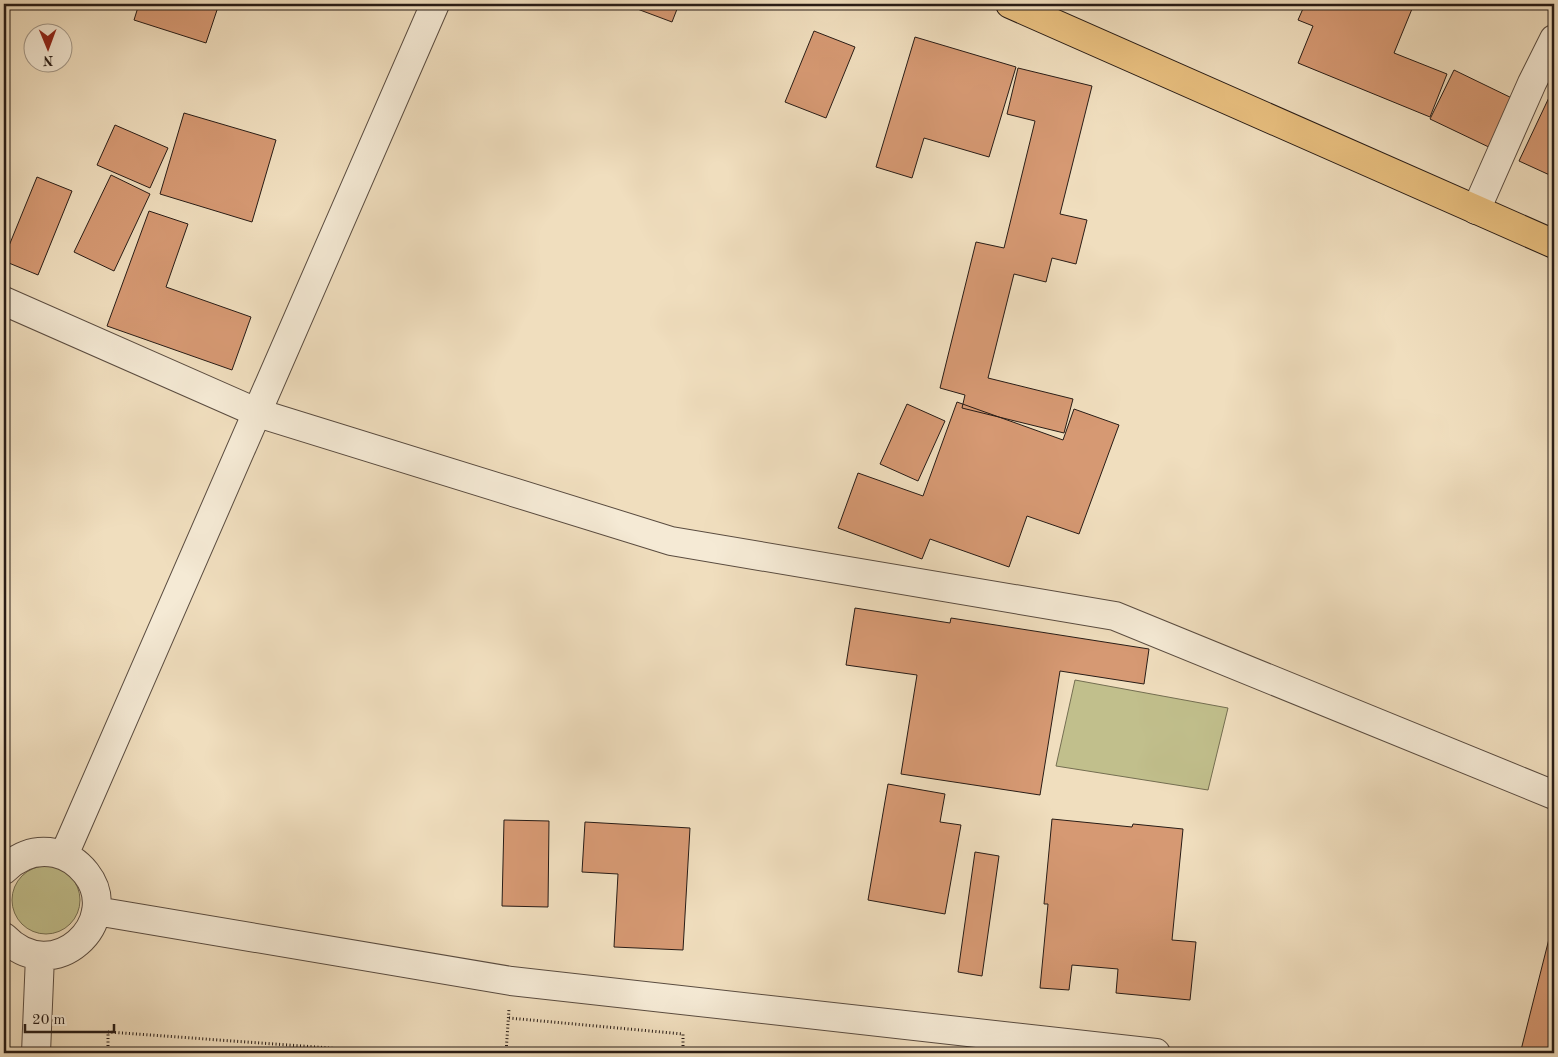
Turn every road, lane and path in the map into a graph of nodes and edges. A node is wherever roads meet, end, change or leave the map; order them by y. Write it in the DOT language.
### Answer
graph roads {
  1 [pos="435,4"];
  2 [pos="1010,4"];
  3 [pos="1554,39"];
  4 [pos="1476,210"];
  5 [pos="1554,244"];
  6 [pos="4,301"];
  7 [pos="258,413"];
  8 [pos="1554,794"];
  9 [pos="64,855"];
  10 [pos="6,863"];
  11 [pos="96,911"];
  12 [pos="4,937"];
  13 [pos="40,956"];
  14 [pos="511,980"];
  15 [pos="509,1018"];
  16 [pos="683,1034"];
  17 [pos="36,1053"];
  18 [pos="108,1053"];
  19 [pos="399,1053"];
  20 [pos="506,1053"];
  21 [pos="1156,1053"];
  1 -- 7 [label="street"];
  2 -- 4 [label="main road"];
  3 -- 4 [label="street"];
  4 -- 5 [label="main road"];
  6 -- 7 [label="street"];
  7 -- 8 [label="street"];
  7 -- 9 [label="street"];
  9 -- 10 [label="street"];
  9 -- 11 [label="street"];
  11 -- 13 [label="street"];
  11 -- 14 [label="street"];
  12 -- 13 [label="street"];
  13 -- 17 [label="street"];
  14 -- 15 [label="path"];
  14 -- 21 [label="street"];
  15 -- 16 [label="path"];
  15 -- 20 [label="path"];
  18 -- 19 [label="path"];
}
